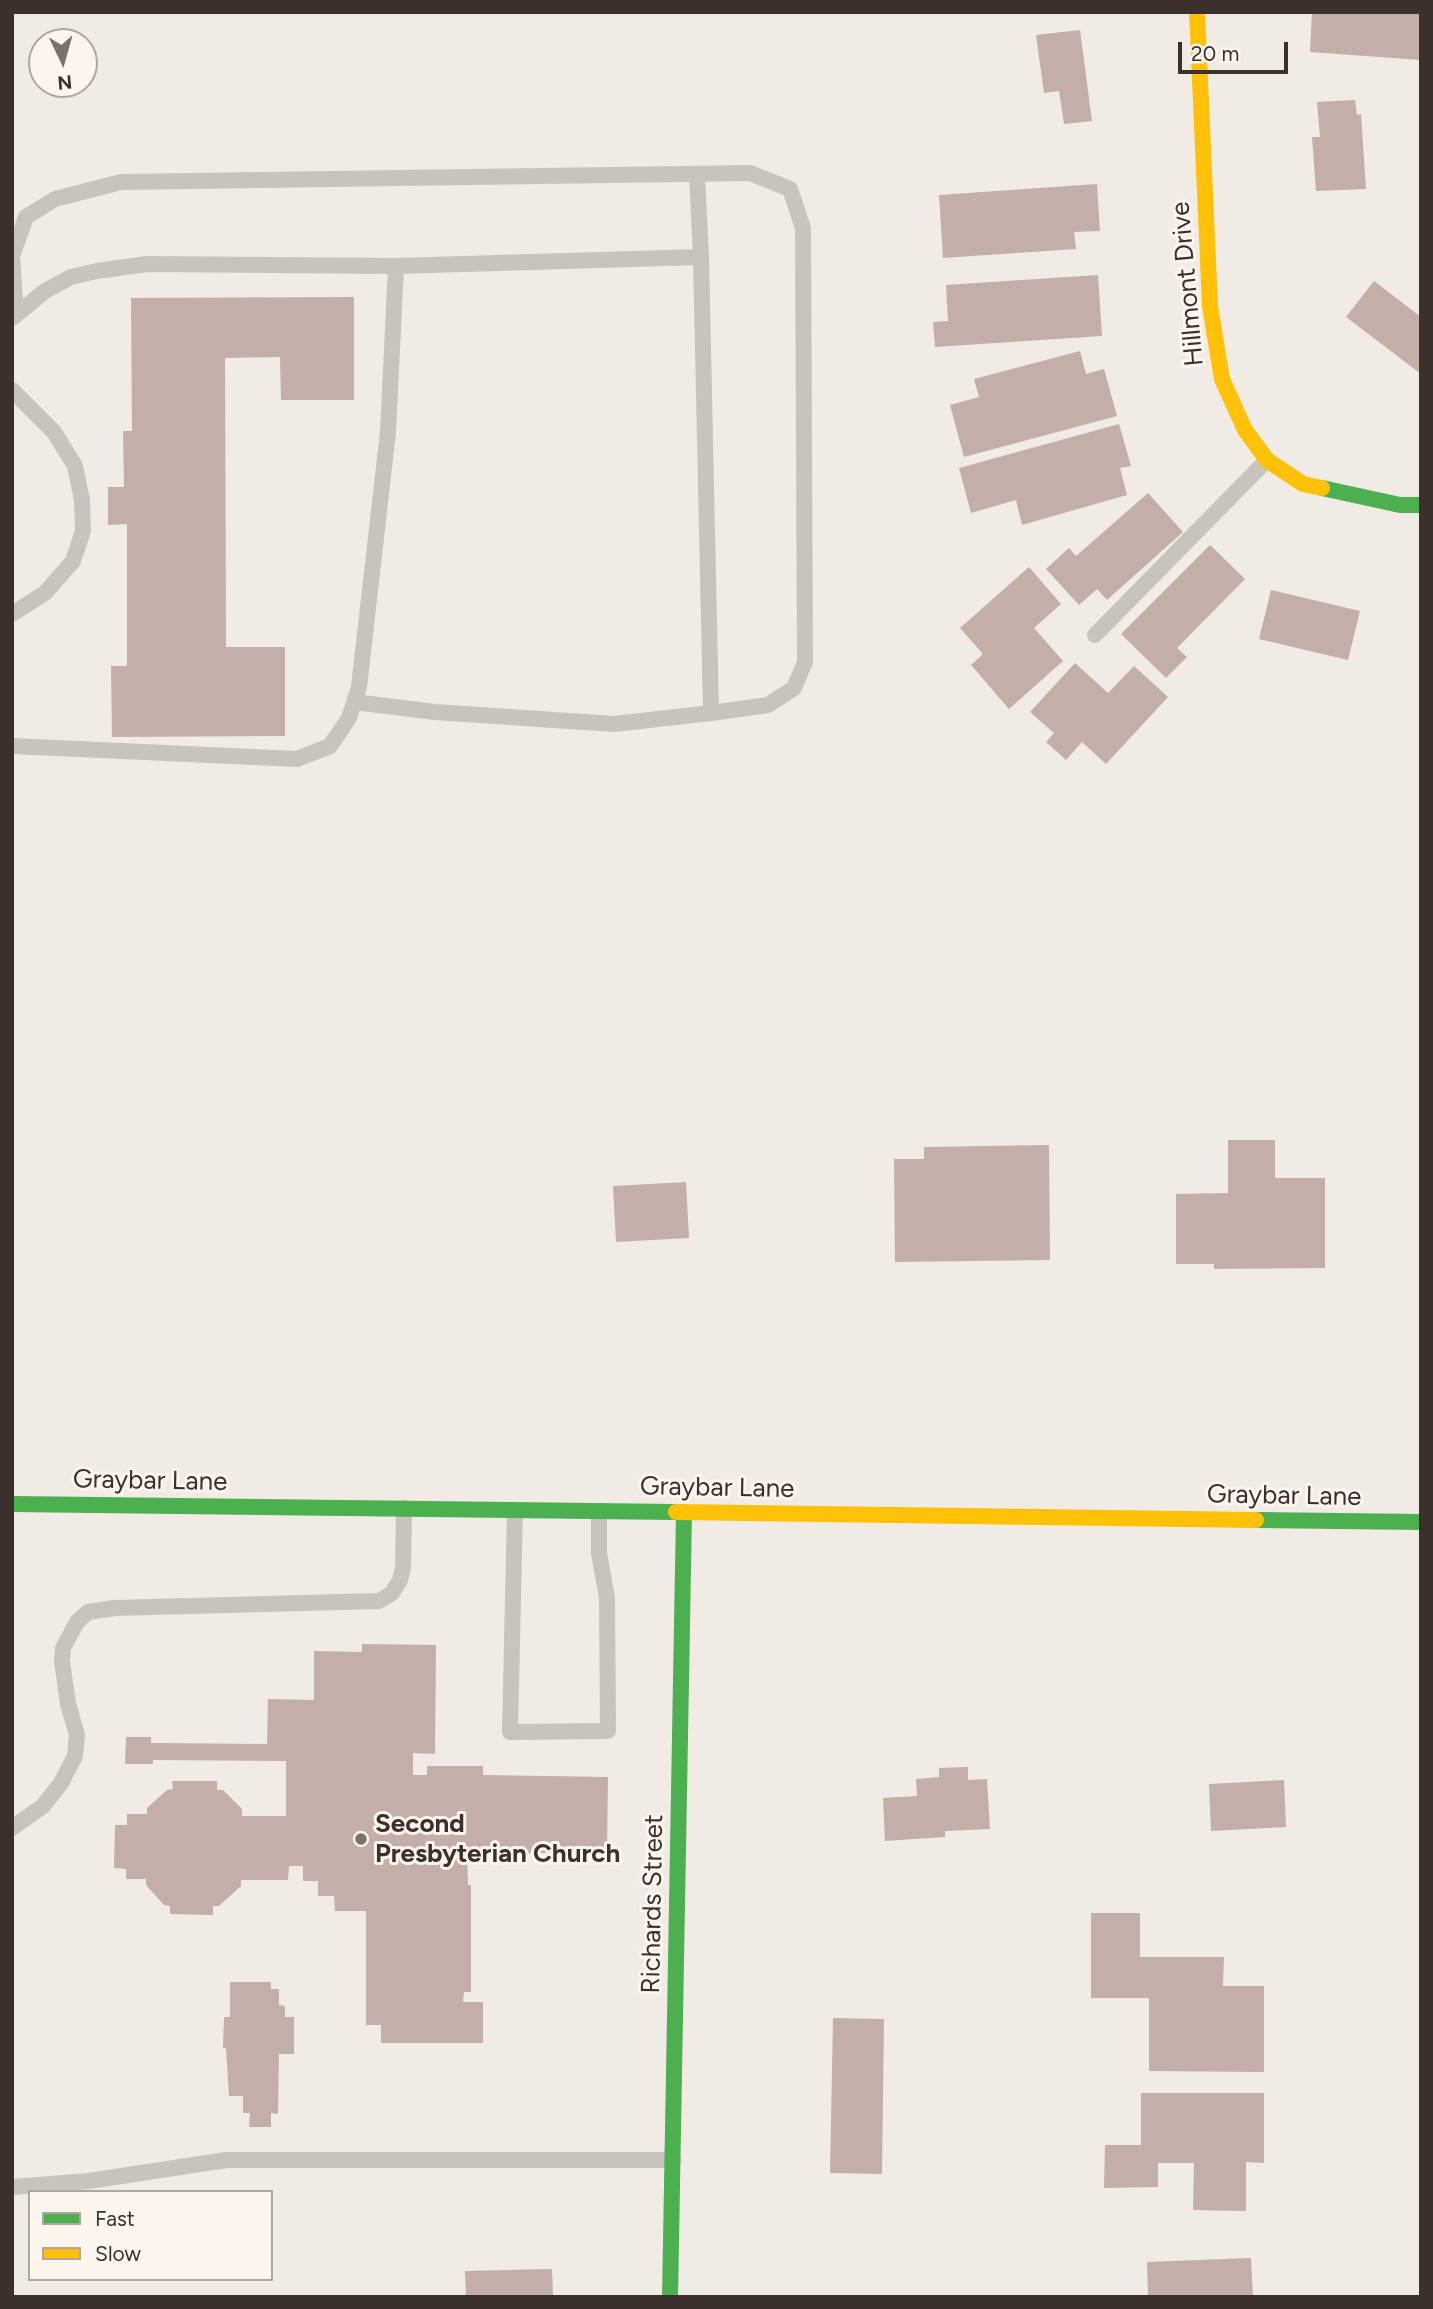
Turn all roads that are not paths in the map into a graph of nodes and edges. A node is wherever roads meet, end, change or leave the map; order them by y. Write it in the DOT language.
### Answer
graph roads {
  1 [pos="1197,12"];
  2 [pos="697,174"];
  3 [pos="701,257"];
  4 [pos="396,265"];
  5 [pos="14,317"];
  6 [pos="12,390"];
  7 [pos="1267,460"];
  8 [pos="1421,505"];
  9 [pos="12,614"];
  10 [pos="1095,635"];
  11 [pos="354,702"];
  12 [pos="711,713"];
  13 [pos="12,746"];
  14 [pos="12,1504"];
  15 [pos="404,1508"];
  16 [pos="515,1510"];
  17 [pos="599,1511"];
  18 [pos="684,1512"];
  19 [pos="1421,1522"];
  20 [pos="12,1828"];
  21 [pos="673,2160"];
  22 [pos="12,2187"];
  23 [pos="670,2297"];
  1 -- 7 [label="street, Hillmont Drive"];
  2 -- 3 [label="lane"];
  2 -- 5 [label="lane"];
  2 -- 12 [label="lane"];
  3 -- 4 [label="lane"];
  3 -- 12 [label="lane"];
  4 -- 5 [label="lane"];
  4 -- 11 [label="lane"];
  6 -- 9 [label="lane"];
  7 -- 8 [label="street, Hillmont Drive"];
  7 -- 10 [label="lane"];
  11 -- 12 [label="lane"];
  11 -- 13 [label="lane"];
  14 -- 15 [label="street, Graybar Lane"];
  15 -- 16 [label="street, Graybar Lane"];
  15 -- 20 [label="lane"];
  16 -- 17 [label="street, Graybar Lane"];
  16 -- 17 [label="lane"];
  17 -- 18 [label="street, Graybar Lane"];
  18 -- 19 [label="street, Graybar Lane"];
  18 -- 21 [label="street, Richards Street"];
  21 -- 22 [label="lane"];
  21 -- 23 [label="street, Richards Street"];
}
